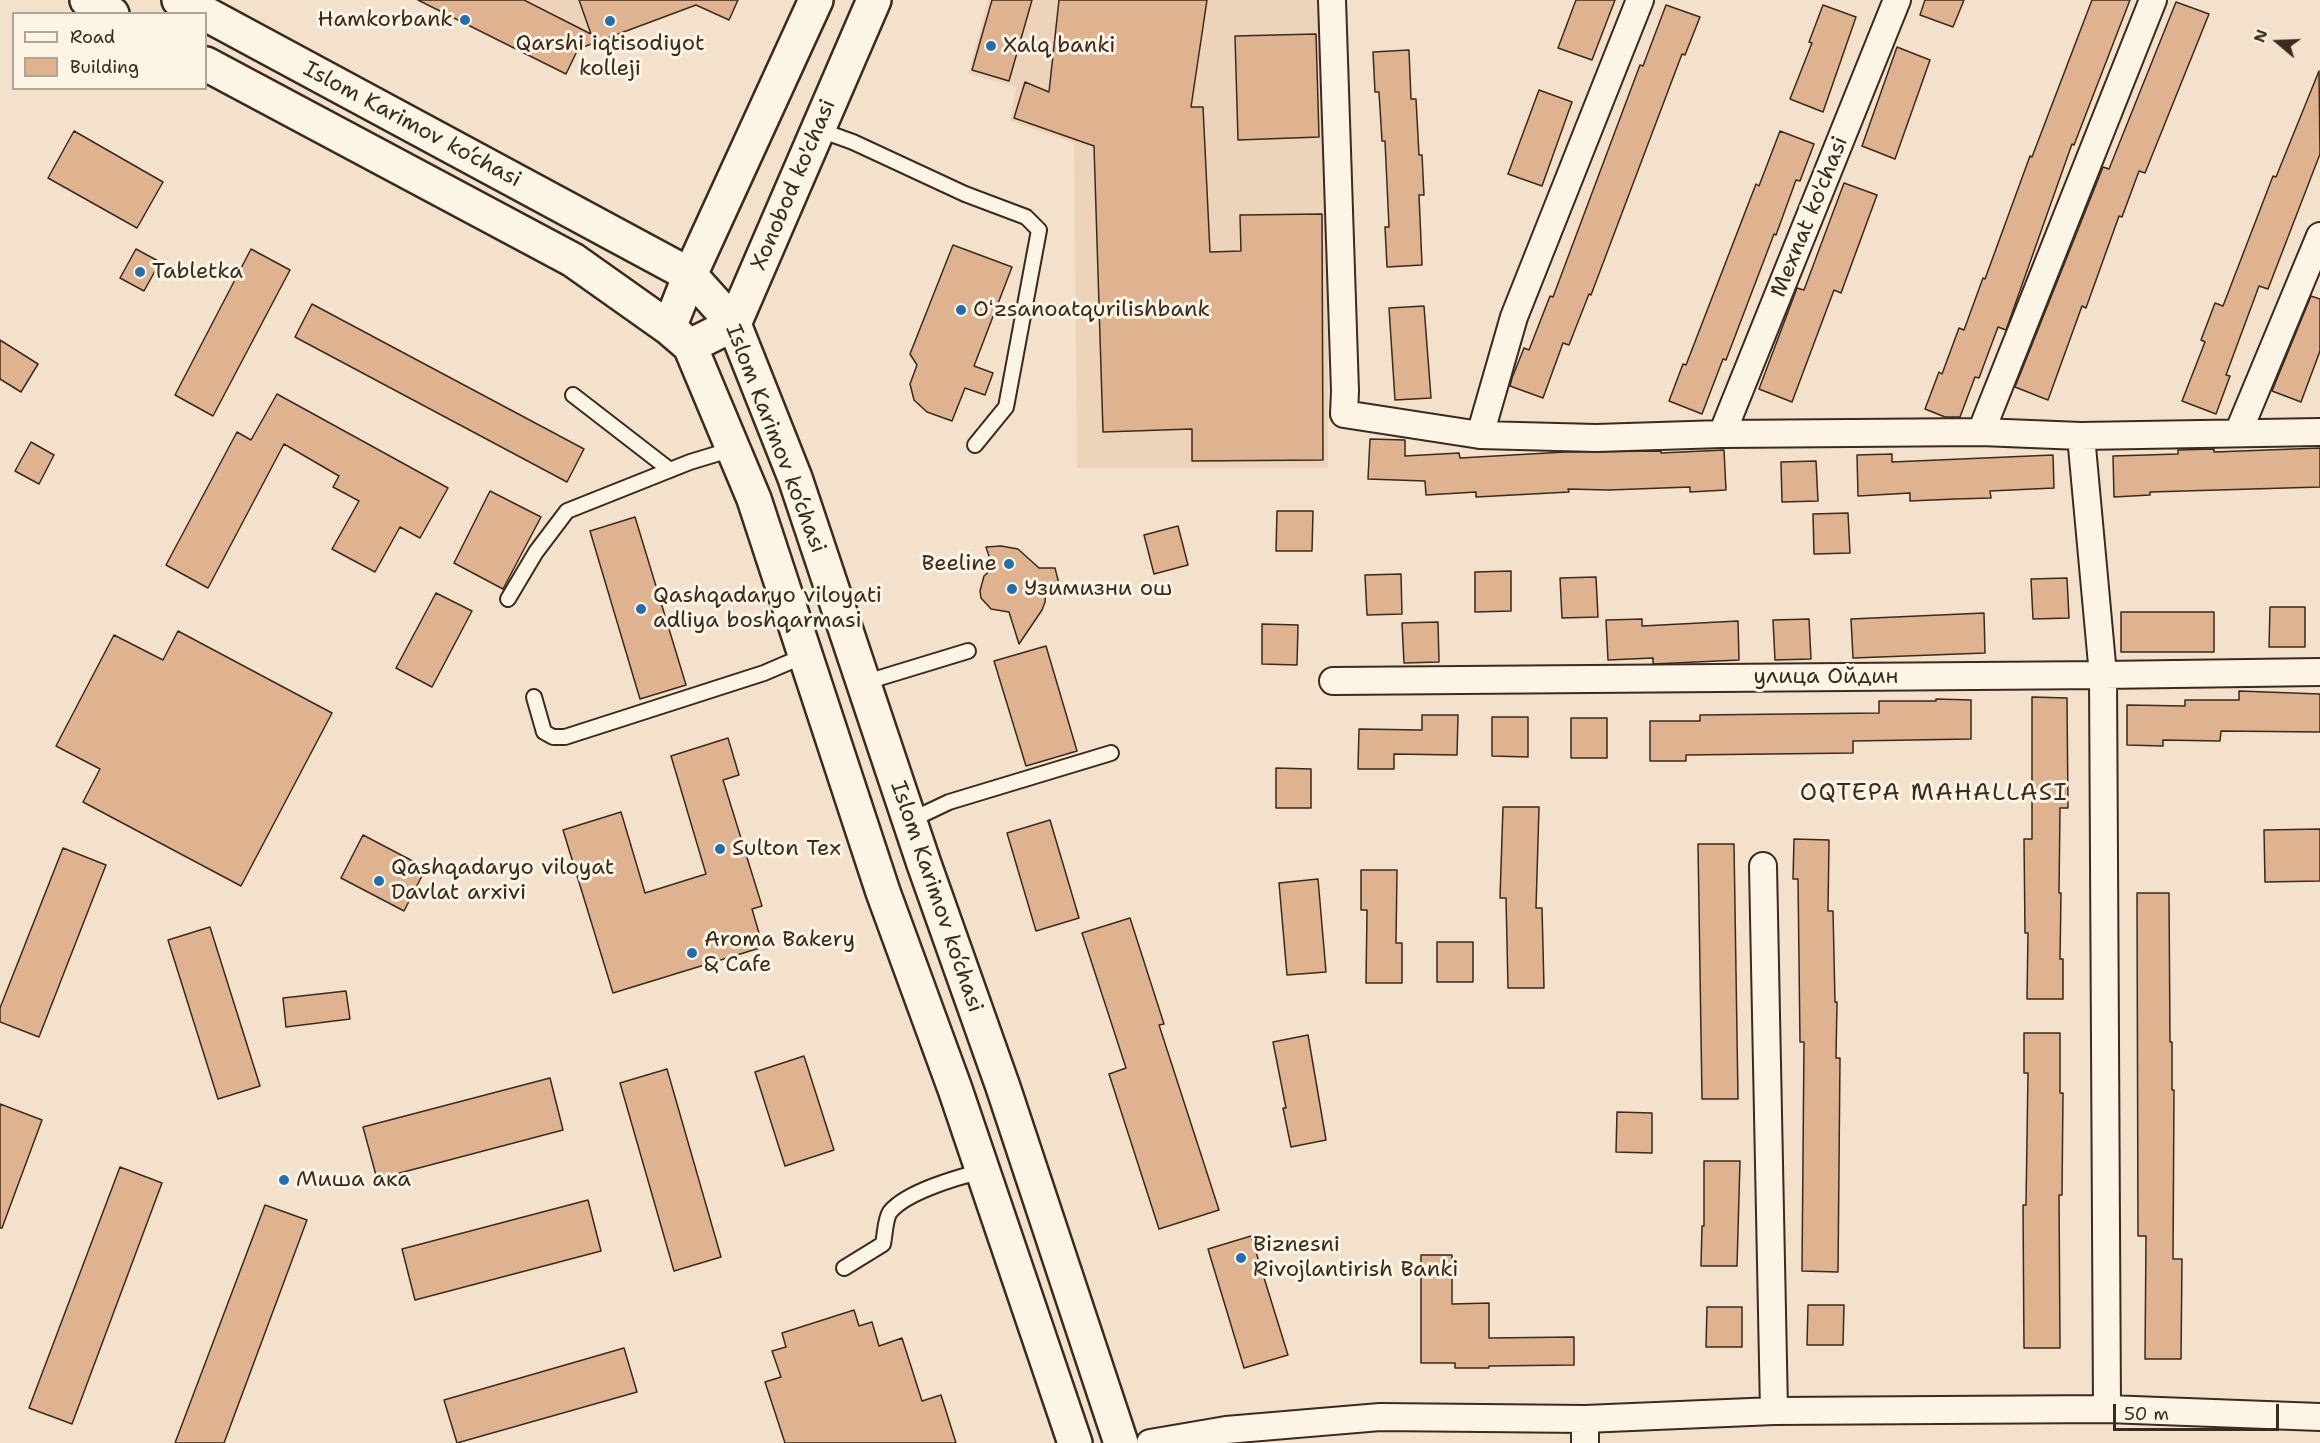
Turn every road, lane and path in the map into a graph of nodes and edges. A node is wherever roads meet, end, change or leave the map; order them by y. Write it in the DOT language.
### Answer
graph roads {
  1 [pos="87,0"];
  2 [pos="179,0"];
  3 [pos="816,0"];
  4 [pos="874,0"];
  5 [pos="1332,0"];
  6 [pos="1640,0"];
  7 [pos="1897,0"];
  8 [pos="2153,0"];
  9 [pos="108,12"];
  10 [pos="201,12"];
  11 [pos="207,15"];
  12 [pos="207,65"];
  13 [pos="817,129"];
  14 [pos="2320,236"];
  15 [pos="690,275"];
  16 [pos="734,324"];
  17 [pos="679,337"];
  18 [pos="573,395"];
  19 [pos="1981,432"];
  20 [pos="2320,432"];
  21 [pos="2238,433"];
  22 [pos="1722,434"];
  23 [pos="1480,435"];
  24 [pos="2080,436"];
  25 [pos="975,445"];
  26 [pos="733,448"];
  27 [pos="670,470"];
  28 [pos="508,599"];
  29 [pos="968,651"];
  30 [pos="806,655"];
  31 [pos="2320,672"];
  32 [pos="2103,675"];
  33 [pos="1333,681"];
  34 [pos="863,684"];
  35 [pos="534,697"];
  36 [pos="1111,753"];
  37 [pos="909,821"];
  38 [pos="924,864"];
  39 [pos="1763,866"];
  40 [pos="880,883"];
  41 [pos="983,1171"];
  42 [pos="844,1268"];
  43 [pos="2107,1409"];
  44 [pos="1773,1411"];
  45 [pos="2320,1417"];
  46 [pos="1585,1431"];
  47 [pos="1076,1443"];
  48 [pos="1121,1443"];
  49 [pos="1150,1443"];
  1 -- 9 [label="main road"];
  2 -- 10 [label="main road, Islom Karimov ko‘chasi"];
  3 -- 15 [label="main road"];
  4 -- 13 [label="main road, Xonobod ko'chasi"];
  5 -- 23 [label="street"];
  6 -- 23 [label="street"];
  7 -- 22 [label="street, Mexnat ko'chasi"];
  8 -- 19 [label="street"];
  11 -- 15 [label="main road, Islom Karimov ko‘chasi"];
  12 -- 17 [label="main road, Islom Karimov ko‘chasi"];
  13 -- 16 [label="main road, Xonobod ko'chasi"];
  13 -- 25 [label="lane"];
  14 -- 21 [label="street"];
  15 -- 16 [label="main road, Islom Karimov ko‘chasi"];
  15 -- 17 [label="main road"];
  16 -- 17 [label="main road"];
  16 -- 34 [label="main road, Islom Karimov ko‘chasi"];
  17 -- 26 [label="main road, Islom Karimov ko‘chasi"];
  18 -- 27 [label="lane"];
  19 -- 22 [label="street"];
  19 -- 24 [label="street"];
  20 -- 21 [label="street"];
  21 -- 24 [label="street"];
  22 -- 23 [label="street"];
  24 -- 32 [label="street"];
  26 -- 27 [label="lane"];
  26 -- 30 [label="main road, Islom Karimov ko‘chasi"];
  27 -- 28 [label="lane"];
  29 -- 34 [label="lane"];
  30 -- 35 [label="lane"];
  30 -- 40 [label="main road, Islom Karimov ko‘chasi"];
  31 -- 32 [label="street, улица Ойдин"];
  32 -- 33 [label="street, улица Ойдин"];
  32 -- 43 [label="street"];
  34 -- 37 [label="main road, Islom Karimov ko‘chasi"];
  36 -- 37 [label="lane"];
  37 -- 38 [label="main road, Islom Karimov ko‘chasi"];
  38 -- 40 [label="main road"];
  38 -- 48 [label="main road, Islom Karimov ko‘chasi"];
  39 -- 44 [label="street"];
  40 -- 41 [label="main road, Islom Karimov ko‘chasi"];
  41 -- 42 [label="lane"];
  41 -- 47 [label="main road, Islom Karimov ko‘chasi"];
  43 -- 44 [label="street"];
  43 -- 45 [label="street"];
  44 -- 46 [label="street"];
  46 -- 49 [label="street"];
}
